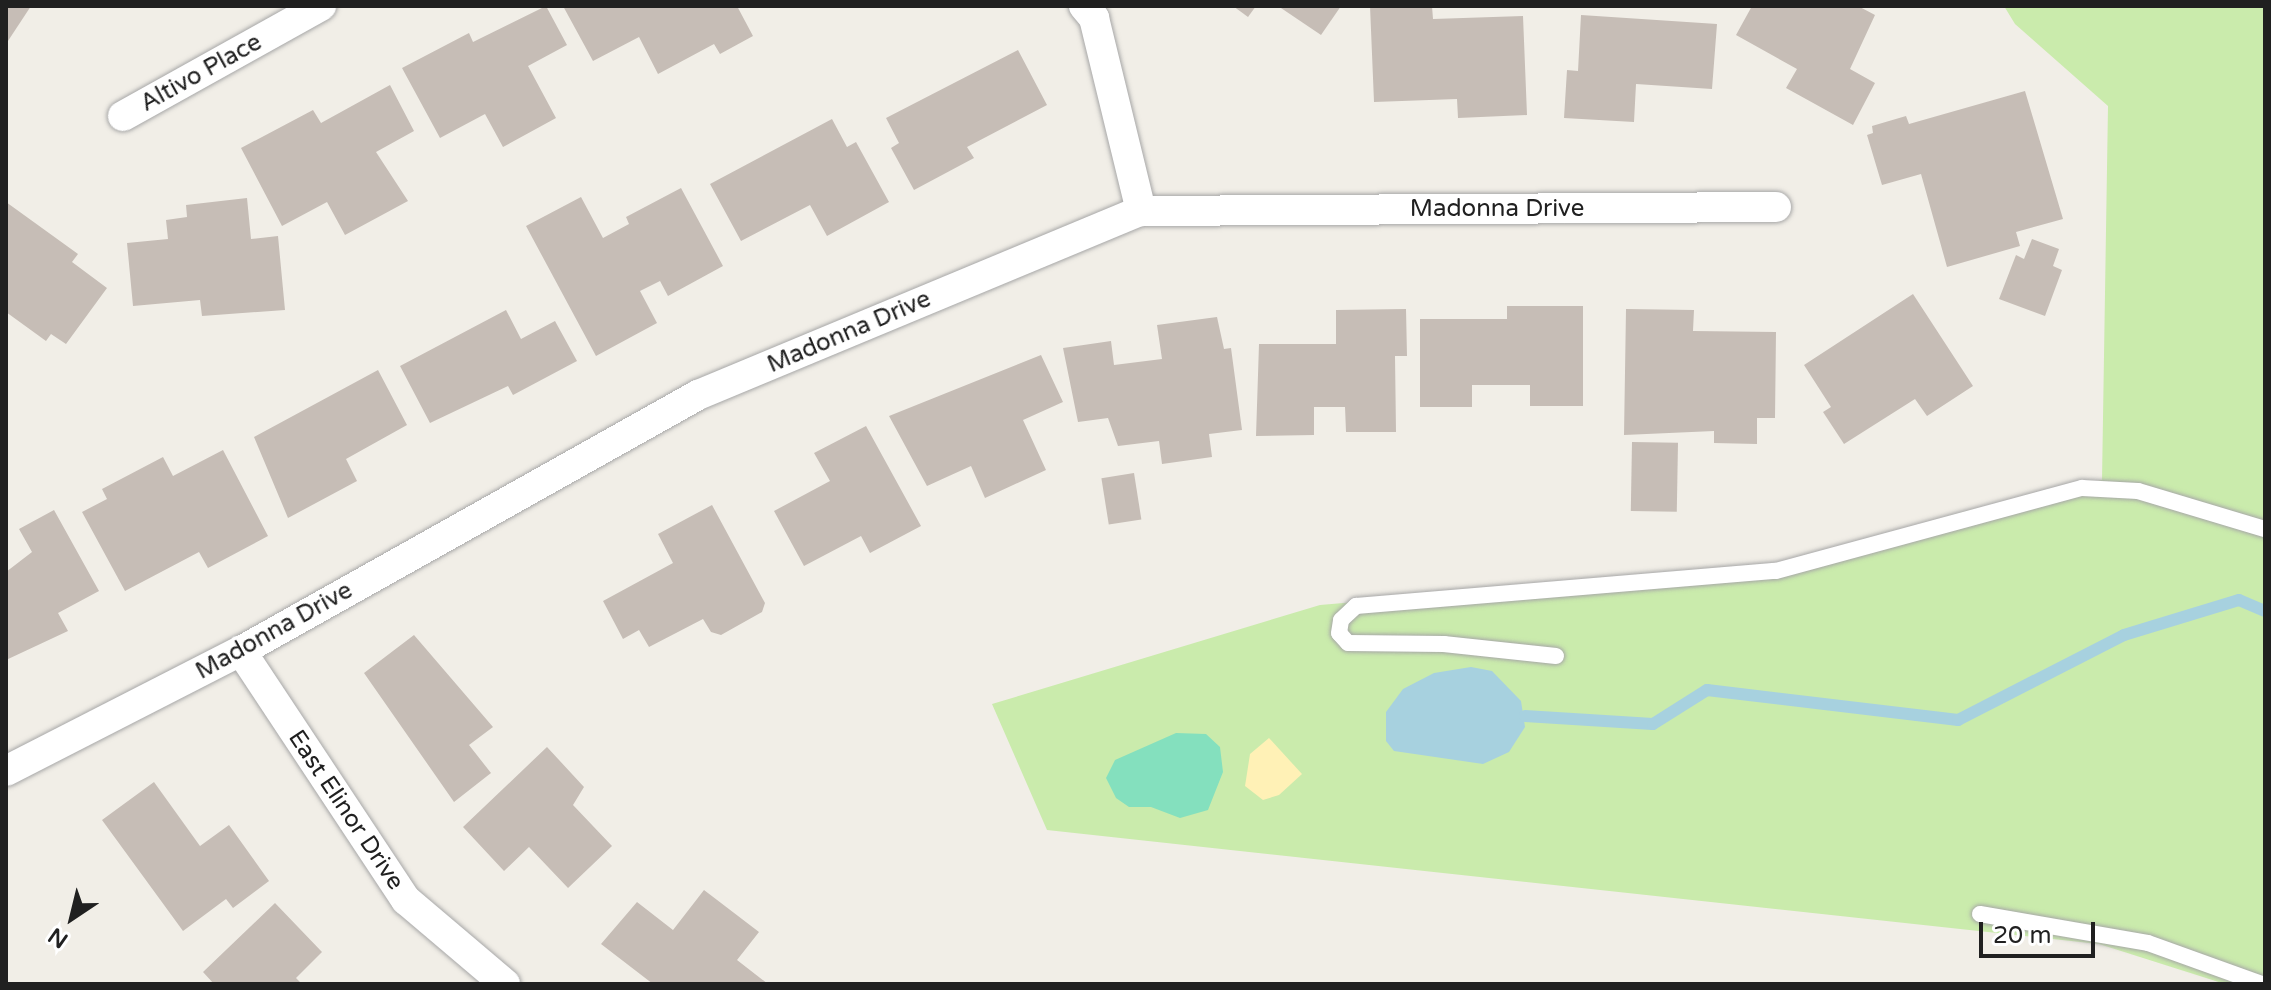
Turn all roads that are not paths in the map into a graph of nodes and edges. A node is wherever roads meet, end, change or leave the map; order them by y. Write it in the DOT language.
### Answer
graph roads {
  1 [pos="321,6"];
  2 [pos="1084,6"];
  3 [pos="123,116"];
  4 [pos="1776,207"];
  5 [pos="1141,211"];
  6 [pos="2265,529"];
  7 [pos="241,651"];
  8 [pos="1556,656"];
  9 [pos="6,771"];
  10 [pos="1980,914"];
  11 [pos="505,984"];
  12 [pos="2262,984"];
  1 -- 3 [label="street, Altivo Place"];
  2 -- 5 [label="street"];
  4 -- 5 [label="street, Madonna Drive"];
  5 -- 7 [label="street, Madonna Drive"];
  6 -- 8 [label="lane"];
  7 -- 9 [label="street, Madonna Drive"];
  7 -- 11 [label="street, East Elinor Drive"];
  10 -- 12 [label="lane"];
}
